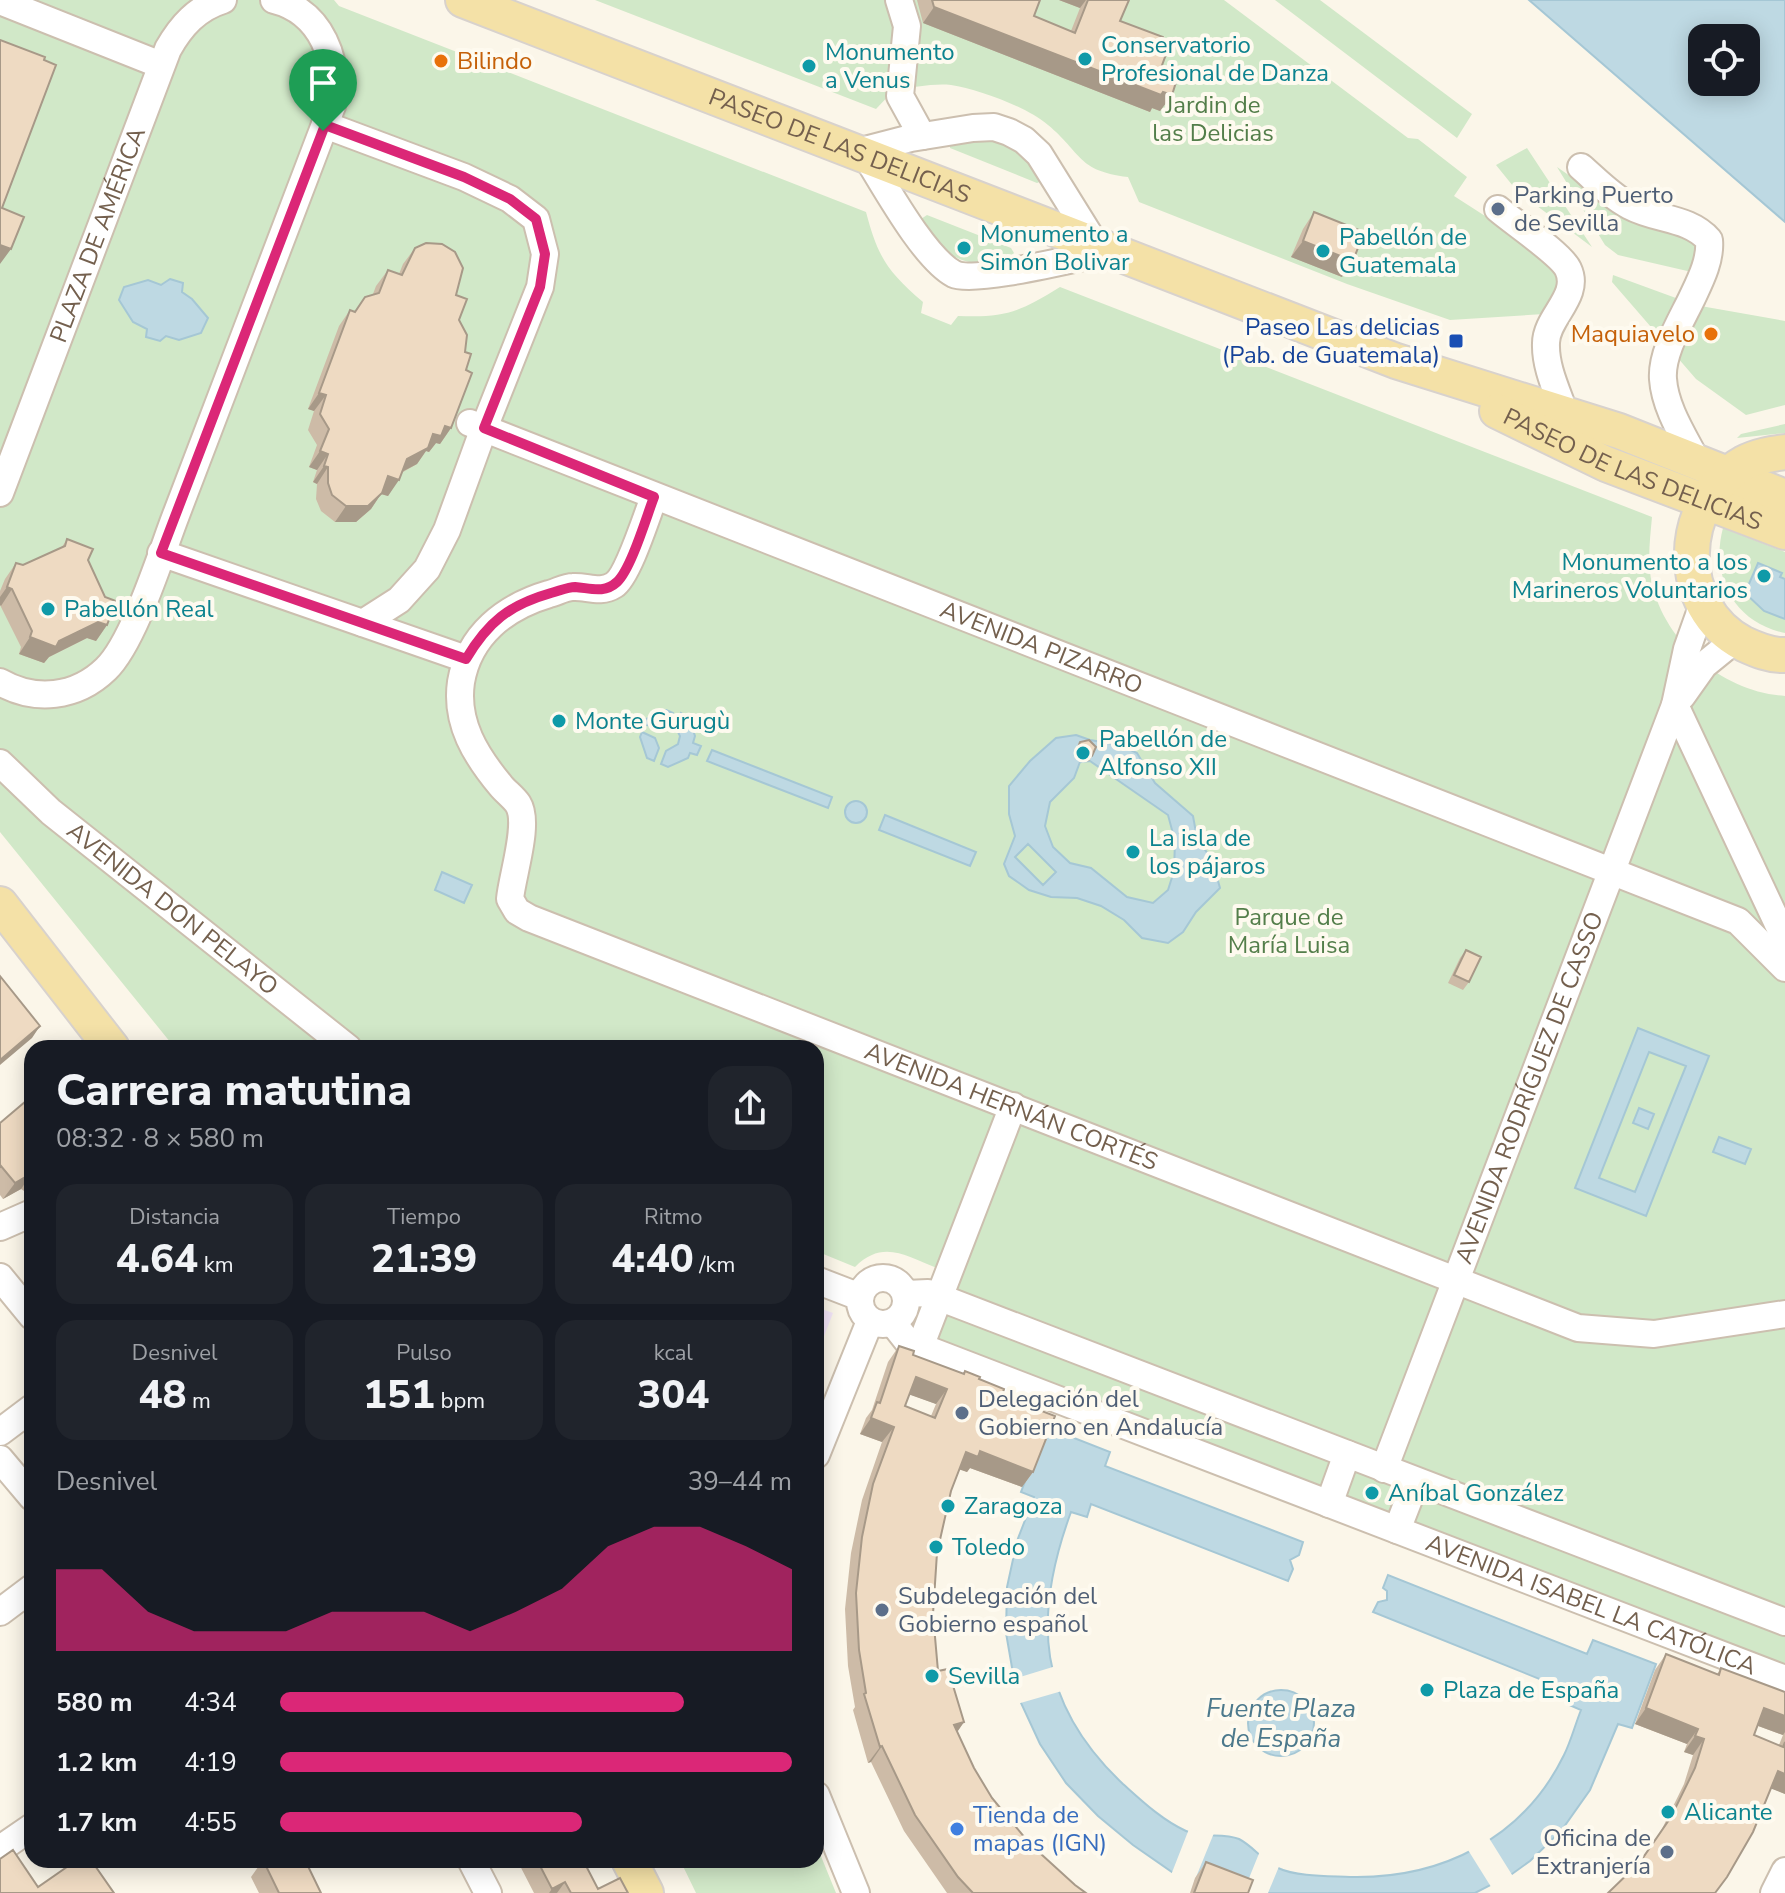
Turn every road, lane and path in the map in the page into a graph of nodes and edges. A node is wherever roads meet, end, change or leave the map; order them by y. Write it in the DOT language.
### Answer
graph roads {
  1 [pos="223,0"];
  2 [pos="274,0"];
  3 [pos="463,0"];
  4 [pos="899,0"];
  5 [pos="0,1"];
  6 [pos="161,65"];
  7 [pos="325,125"];
  8 [pos="922,136"];
  9 [pos="861,154"];
  10 [pos="1581,167"];
  11 [pos="1498,209"];
  12 [pos="1104,247"];
  13 [pos="1396,361"];
  14 [pos="1565,414"];
  15 [pos="477,426"];
  16 [pos="1785,452"];
  17 [pos="1710,480"];
  18 [pos="1,490"];
  19 [pos="654,497"];
  20 [pos="1785,497"];
  21 [pos="1785,532"];
  22 [pos="161,553"];
  23 [pos="1703,604"];
  24 [pos="363,623"];
  25 [pos="1736,639"];
  26 [pos="1785,655"];
  27 [pos="466,659"];
  28 [pos="0,682"];
  29 [pos="1675,705"];
  30 [pos="0,763"];
  31 [pos="1612,871"];
  32 [pos="0,904"];
  33 [pos="1785,939"];
  34 [pos="1785,968"];
  35 [pos="106,1040"];
  36 [pos="338,1040"];
  37 [pos="1013,1106"];
  38 [pos="24,1216"];
  39 [pos="0,1227"];
  40 [pos="0,1277"];
  41 [pos="1456,1279"];
  42 [pos="824,1285"];
  43 [pos="906,1294"];
  44 [pos="939,1298"];
  45 [pos="24,1306"];
  46 [pos="874,1314"];
  47 [pos="1785,1314"];
  48 [pos="920,1347"];
  49 [pos="24,1414"];
  50 [pos="0,1432"];
  51 [pos="824,1436"];
  52 [pos="1347,1454"];
  53 [pos="0,1459"];
  54 [pos="1384,1469"];
  55 [pos="1416,1481"];
  56 [pos="24,1488"];
  57 [pos="1329,1504"];
  58 [pos="1397,1530"];
  59 [pos="24,1594"];
  60 [pos="0,1612"];
  61 [pos="1785,1622"];
  62 [pos="1785,1679"];
  63 [pos="824,1815"];
  64 [pos="24,1832"];
  65 [pos="0,1848"];
  66 [pos="475,1868"];
  67 [pos="633,1868"];
  68 [pos="1785,1871"];
  69 [pos="488,1893"];
  70 [pos="646,1893"];
  71 [pos="856,1893"];
  72 [pos="1774,1893"];
  1 -- 6 [label="street, PLAZA DE AMÉRICA"];
  2 -- 7 [label="street"];
  3 -- 9 [label="main road, PASEO DE LAS DELICIAS"];
  4 -- 8 [label="street"];
  5 -- 6 [label="street"];
  6 -- 18 [label="street, PLAZA DE AMÉRICA"];
  7 -- 15 [label="street"];
  7 -- 22 [label="street"];
  8 -- 9 [label="street"];
  8 -- 12 [label="street"];
  9 -- 12 [label="main road, PASEO DE LAS DELICIAS"];
  9 -- 12 [label="street"];
  10 -- 17 [label="street"];
  11 -- 14 [label="street"];
  12 -- 13 [label="main road, PASEO DE LAS DELICIAS"];
  13 -- 14 [label="main road, PASEO DE LAS DELICIAS"];
  13 -- 17 [label="main road, PASEO DE LAS DELICIAS"];
  14 -- 17 [label="main road, PASEO DE LAS DELICIAS"];
  15 -- 19 [label="street, AVENIDA PIZARRO"];
  15 -- 24 [label="street"];
  16 -- 17 [label="main road"];
  17 -- 20 [label="main road, PASEO DE LAS DELICIAS"];
  17 -- 21 [label="main road, PASEO DE LAS DELICIAS"];
  17 -- 23 [label="main road"];
  19 -- 27 [label="street"];
  19 -- 31 [label="street, AVENIDA PIZARRO"];
  22 -- 24 [label="street"];
  22 -- 28 [label="street"];
  23 -- 25 [label="main road"];
  23 -- 29 [label="street"];
  24 -- 27 [label="street"];
  25 -- 26 [label="main road"];
  25 -- 29 [label="street"];
  27 -- 37 [label="street, AVENIDA HERNÁN CORTÉS"];
  29 -- 31 [label="street, AVENIDA RODRÍGUEZ DE CASSO"];
  29 -- 33 [label="street"];
  30 -- 36 [label="street, AVENIDA DON PELAYO"];
  31 -- 34 [label="street, AVENIDA PIZARRO"];
  31 -- 41 [label="street, AVENIDA RODRÍGUEZ DE CASSO"];
  32 -- 35 [label="main road"];
  37 -- 41 [label="street, AVENIDA HERNÁN CORTÉS"];
  37 -- 44 [label="street"];
  38 -- 39 [label="street"];
  40 -- 45 [label="street"];
  41 -- 47 [label="street, AVENIDA HERNÁN CORTÉS"];
  41 -- 54 [label="street, AVENIDA RODRÍGUEZ DE CASSO"];
  42 -- 46 [label="street"];
  43 -- 44 [label="street"];
  43 -- 46 [label="street"];
  43 -- 46 [label="street"];
  44 -- 48 [label="street"];
  44 -- 52 [label="street"];
  46 -- 48 [label="street"];
  46 -- 51 [label="street"];
  48 -- 57 [label="street"];
  49 -- 50 [label="street"];
  52 -- 54 [label="street"];
  52 -- 57 [label="street"];
  53 -- 56 [label="street"];
  54 -- 55 [label="street"];
  55 -- 58 [label="street"];
  55 -- 61 [label="street"];
  57 -- 58 [label="street, AVENIDA ISABEL LA CATÓLICA"];
  58 -- 62 [label="street, AVENIDA ISABEL LA CATÓLICA"];
  59 -- 60 [label="street"];
  63 -- 71 [label="street"];
  64 -- 65 [label="street"];
  66 -- 69 [label="street"];
  67 -- 70 [label="main road"];
  68 -- 72 [label="street"];
}
